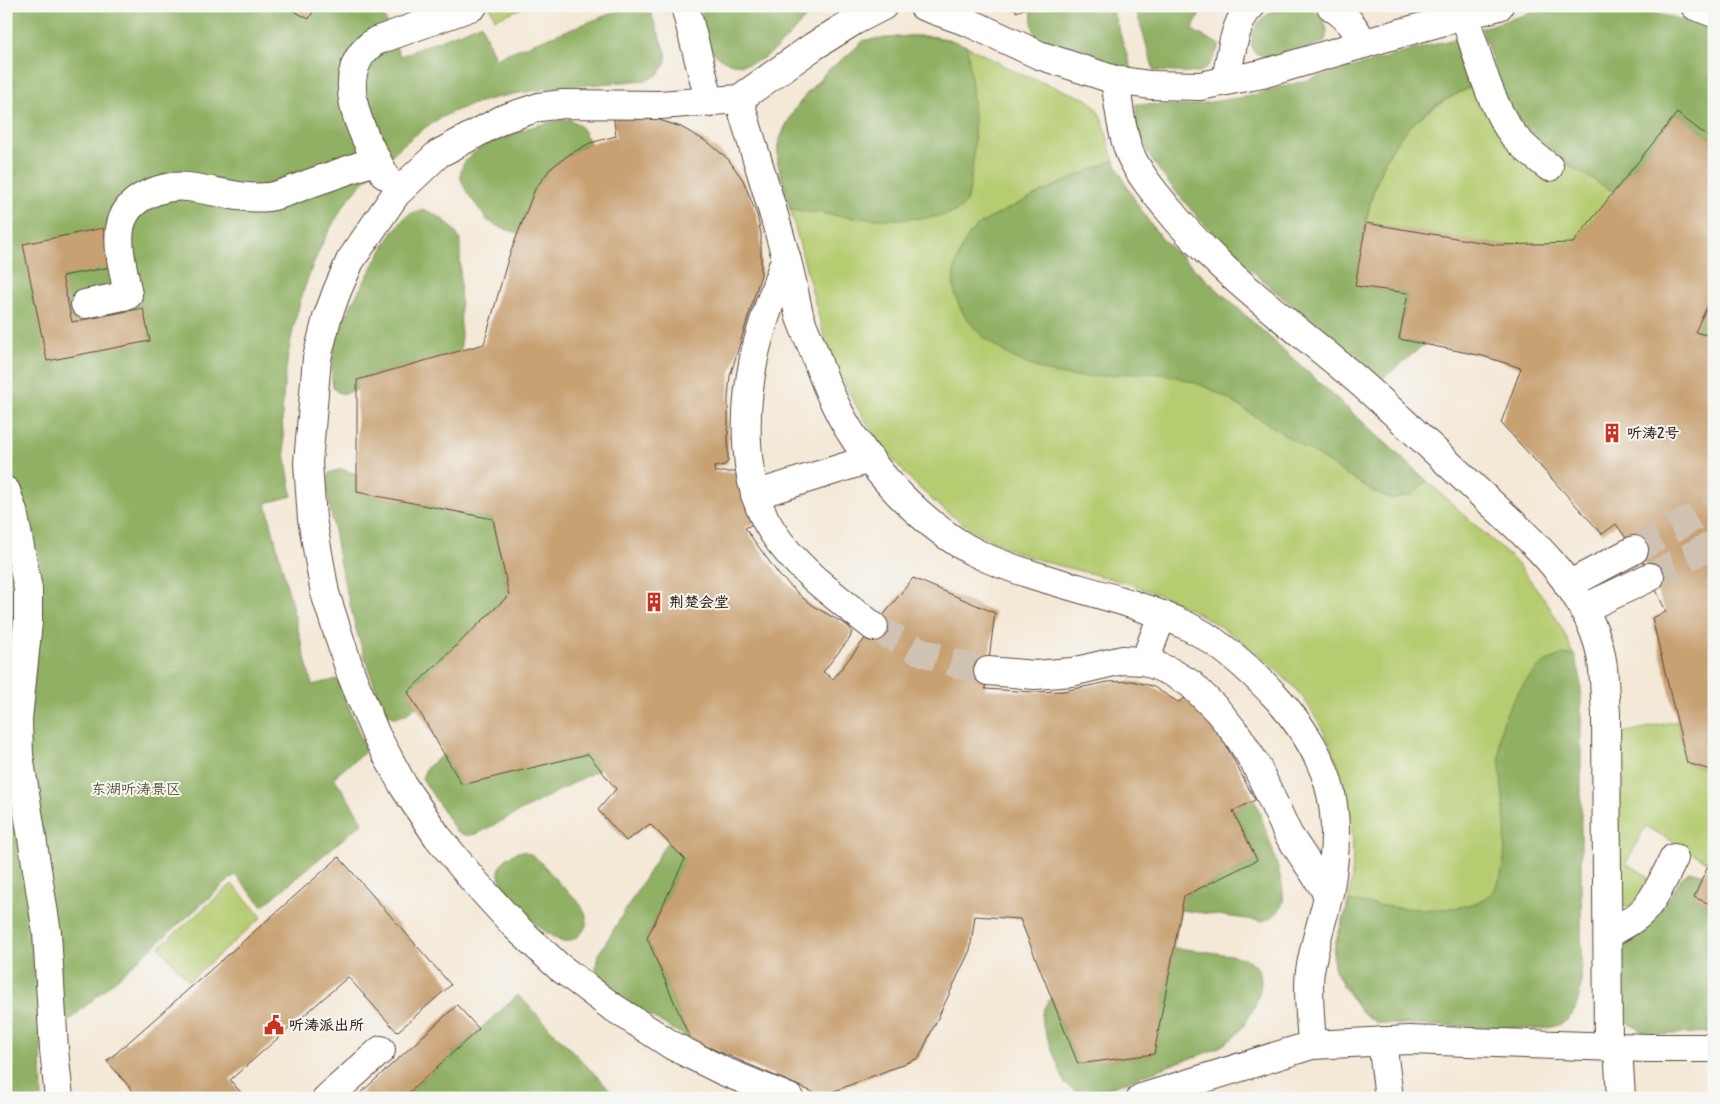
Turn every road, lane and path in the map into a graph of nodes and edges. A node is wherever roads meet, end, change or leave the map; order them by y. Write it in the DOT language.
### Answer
graph roads {
  1 [pos="473,6"];
  2 [pos="685,6"];
  3 [pos="883,6"];
  4 [pos="923,6"];
  5 [pos="1251,6"];
  6 [pos="1331,6"];
  7 [pos="1499,6"];
  8 [pos="1695,6"];
  9 [pos="1714,13"];
  10 [pos="1464,15"];
  11 [pos="1364,44"];
  12 [pos="1115,80"];
  13 [pos="1226,81"];
  14 [pos="739,99"];
  15 [pos="710,102"];
  16 [pos="377,160"];
  17 [pos="1549,167"];
  18 [pos="396,194"];
  19 [pos="786,257"];
  20 [pos="85,304"];
  21 [pos="870,459"];
  22 [pos="6,491"];
  23 [pos="755,495"];
  24 [pos="1634,550"];
  25 [pos="1650,577"];
  26 [pos="1568,585"];
  27 [pos="1583,609"];
  28 [pos="1162,615"];
  29 [pos="874,628"];
  30 [pos="1145,661"];
  31 [pos="988,671"];
  32 [pos="1674,858"];
  33 [pos="1328,894"];
  34 [pos="1608,934"];
  35 [pos="1382,1041"];
  36 [pos="1312,1045"];
  37 [pos="1613,1046"];
  38 [pos="1714,1048"];
  39 [pos="380,1050"];
  40 [pos="59,1098"];
  41 [pos="327,1098"];
  42 [pos="789,1098"];
  43 [pos="1141,1098"];
  44 [pos="1389,1098"];
  45 [pos="1621,1098"];
  1 -- 16 [label="lane"];
  2 -- 15 [label="lane"];
  3 -- 14 [label="lane"];
  4 -- 12 [label="lane"];
  5 -- 13 [label="lane"];
  6 -- 11 [label="lane"];
  7 -- 10 [label="lane"];
  8 -- 9 [label="lane"];
  10 -- 11 [label="lane"];
  10 -- 17 [label="lane"];
  11 -- 13 [label="lane"];
  12 -- 13 [label="lane"];
  12 -- 26 [label="lane"];
  14 -- 15 [label="lane"];
  14 -- 19 [label="lane"];
  15 -- 18 [label="lane"];
  16 -- 18 [label="lane"];
  16 -- 20 [label="lane"];
  18 -- 42 [label="lane"];
  19 -- 21 [label="lane"];
  19 -- 23 [label="lane"];
  21 -- 23 [label="lane"];
  21 -- 28 [label="lane"];
  22 -- 40 [label="lane"];
  23 -- 29 [label="lane"];
  24 -- 26 [label="lane"];
  25 -- 27 [label="lane"];
  26 -- 27 [label="lane"];
  27 -- 34 [label="lane"];
  28 -- 30 [label="lane"];
  28 -- 33 [label="lane"];
  30 -- 31 [label="lane"];
  30 -- 33 [label="lane"];
  32 -- 34 [label="lane"];
  33 -- 36 [label="lane"];
  34 -- 37 [label="lane"];
  35 -- 36 [label="lane"];
  35 -- 37 [label="lane"];
  35 -- 44 [label="lane"];
  36 -- 43 [label="lane"];
  37 -- 38 [label="lane"];
  37 -- 45 [label="lane"];
  39 -- 41 [label="lane"];
}
